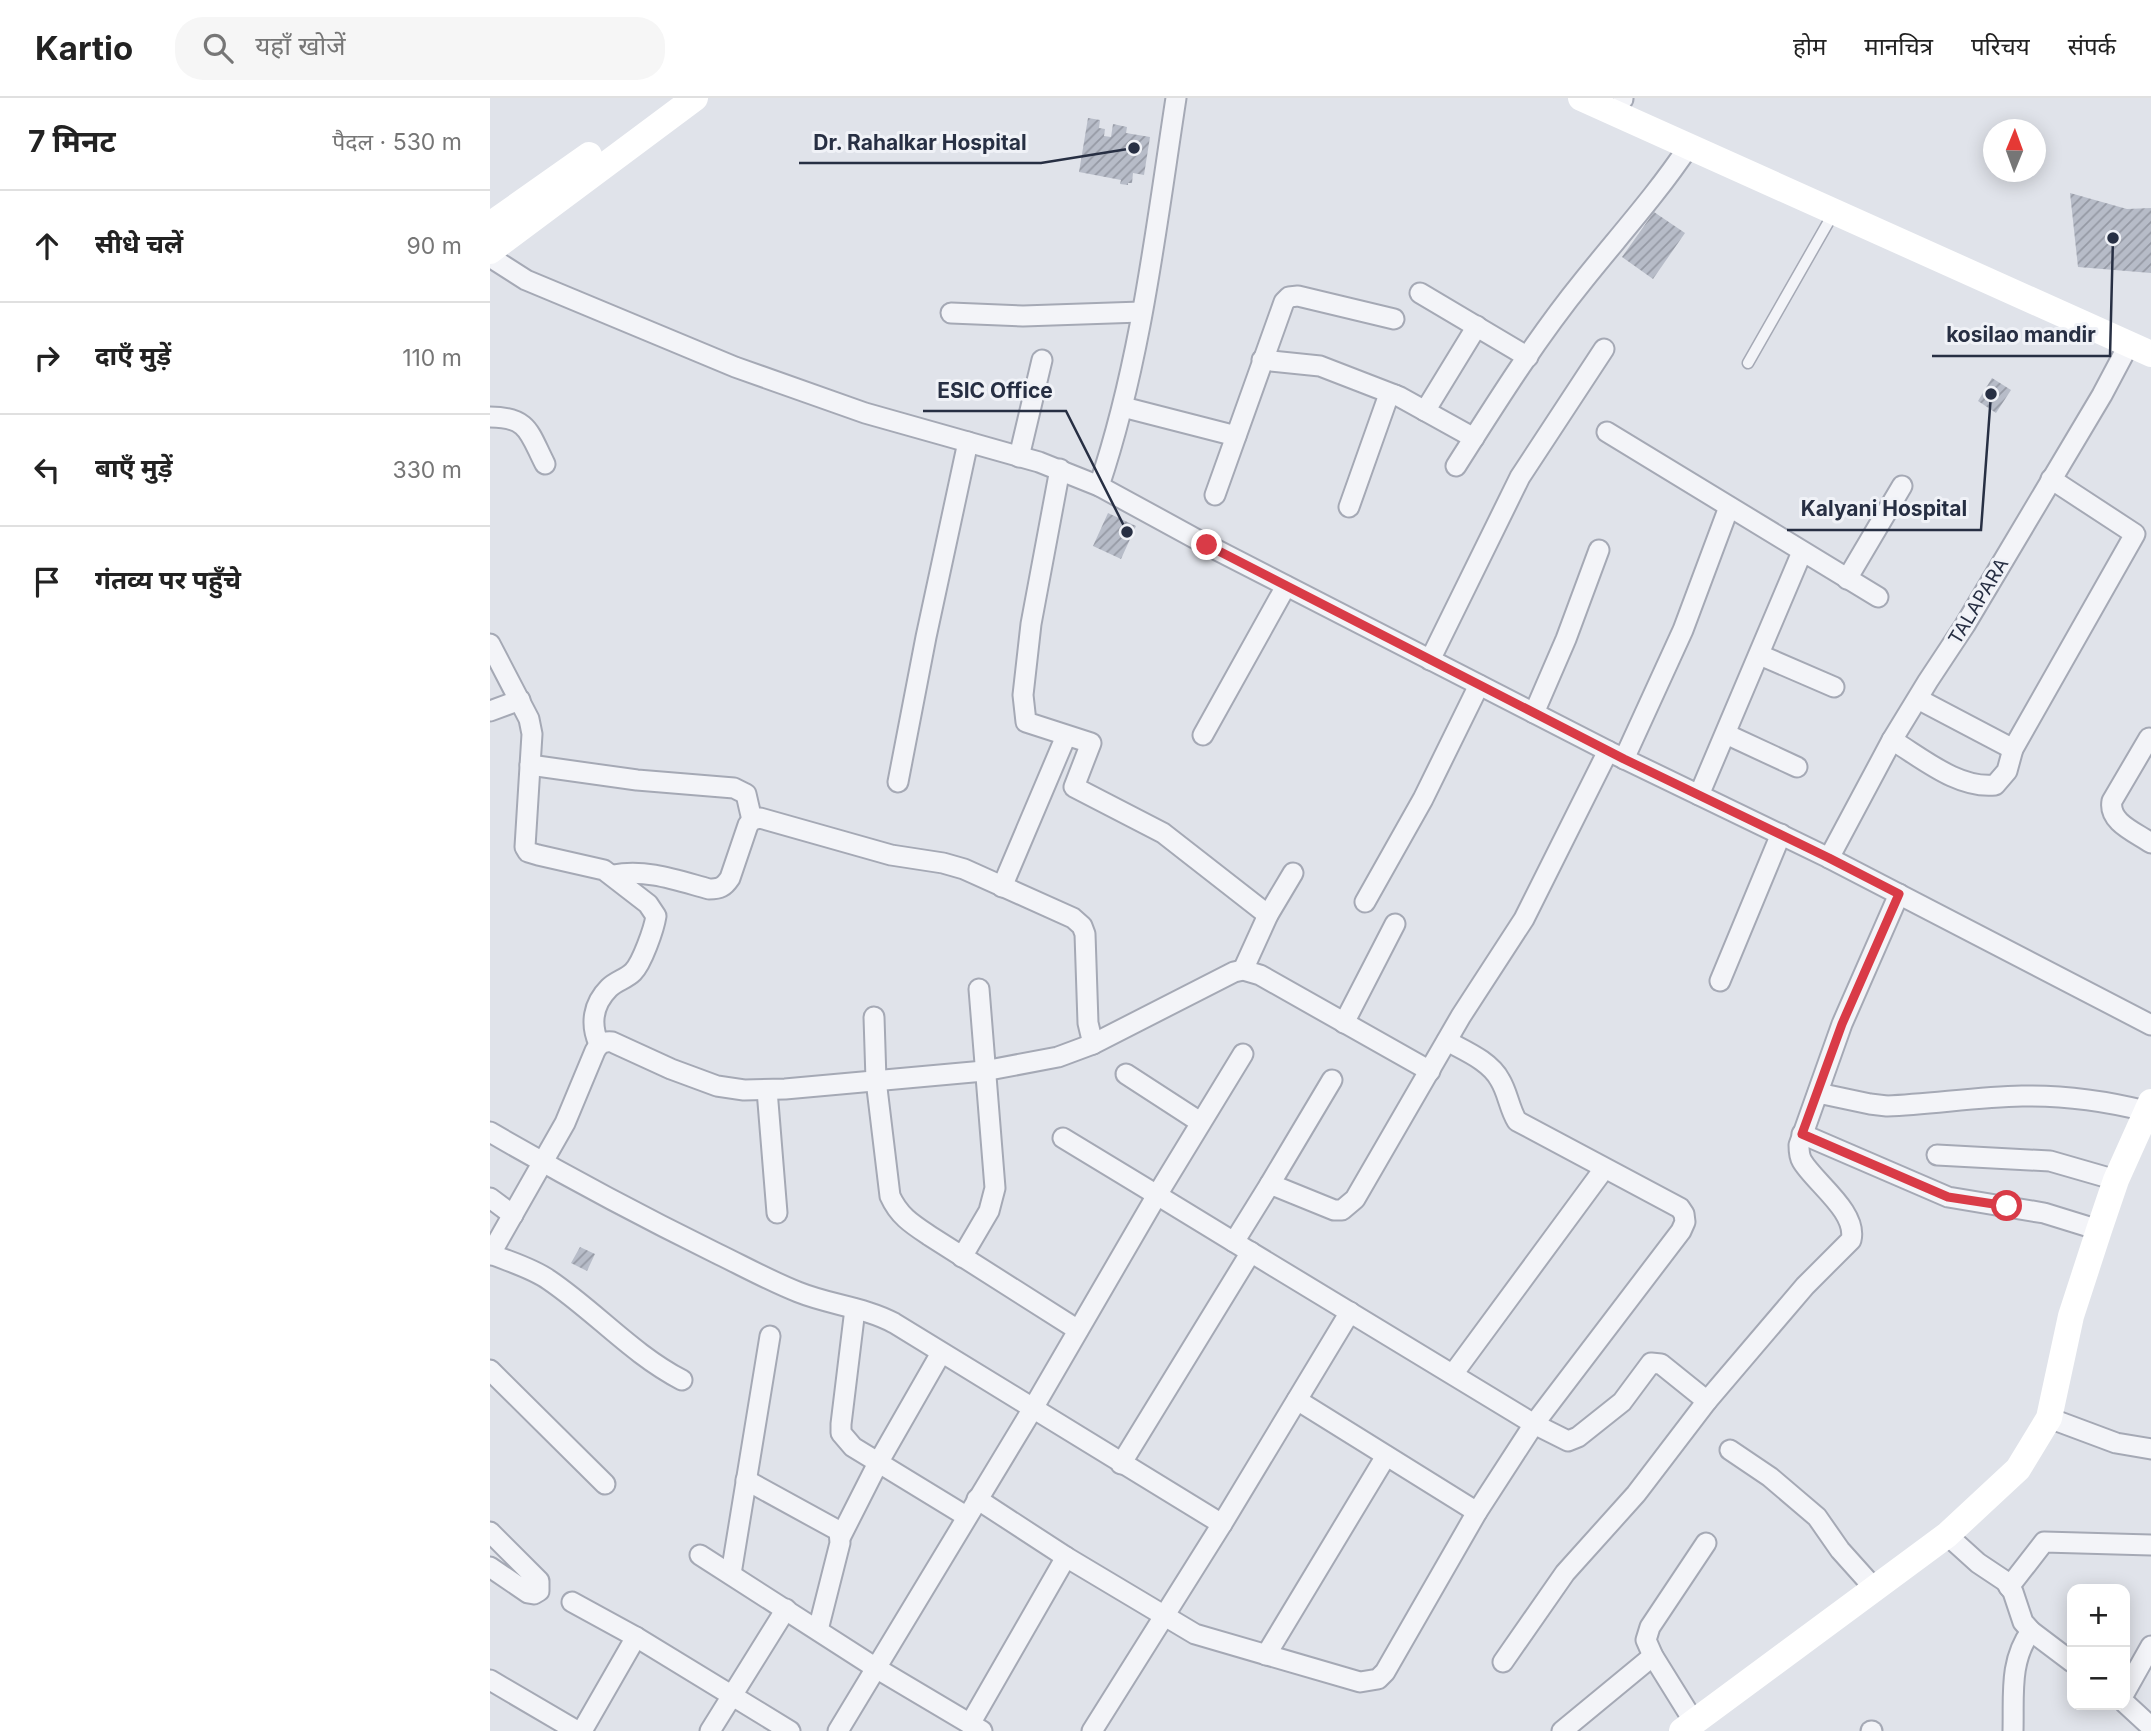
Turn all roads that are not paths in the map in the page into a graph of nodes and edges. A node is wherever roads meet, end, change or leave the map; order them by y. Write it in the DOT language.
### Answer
graph roads {
  1 [pos="669,98"];
  2 [pos="695,98"];
  3 [pos="1176,98"];
  4 [pos="1581,98"];
  5 [pos="1622,98"];
  6 [pos="1689,146"];
  7 [pos="1835,211"];
  8 [pos="490,225"];
  9 [pos="490,251"];
  10 [pos="490,257"];
  11 [pos="1420,293"];
  12 [pos="1141,312"];
  13 [pos="951,313"];
  14 [pos="1394,319"];
  15 [pos="1477,326"];
  16 [pos="2144,345"];
  17 [pos="1604,349"];
  18 [pos="1528,357"];
  19 [pos="1042,360"];
  20 [pos="1262,360"];
  21 [pos="1748,363"];
  22 [pos="1395,395"];
  23 [pos="1123,407"];
  24 [pos="1425,411"];
  25 [pos="490,417"];
  26 [pos="1607,432"];
  27 [pos="1236,436"];
  28 [pos="1474,438"];
  29 [pos="968,442"];
  30 [pos="1018,457"];
  31 [pos="545,464"];
  32 [pos="1456,466"];
  33 [pos="1060,469"];
  34 [pos="2051,479"];
  35 [pos="1099,486"];
  36 [pos="1902,486"];
  37 [pos="1215,495"];
  38 [pos="1349,507"];
  39 [pos="1729,507"];
  40 [pos="1599,550"];
  41 [pos="1802,552"];
  42 [pos="1847,579"];
  43 [pos="1286,586"];
  44 [pos="1878,597"];
  45 [pos="490,643"];
  46 [pos="1760,654"];
  47 [pos="1430,660"];
  48 [pos="1479,685"];
  49 [pos="1833,687"];
  50 [pos="1918,699"];
  51 [pos="520,700"];
  52 [pos="490,711"];
  53 [pos="1534,713"];
  54 [pos="1203,734"];
  55 [pos="1726,734"];
  56 [pos="1066,736"];
  57 [pos="2150,737"];
  58 [pos="1892,740"];
  59 [pos="2013,749"];
  60 [pos="1616,755"];
  61 [pos="530,765"];
  62 [pos="1797,767"];
  63 [pos="898,782"];
  64 [pos="1699,795"];
  65 [pos="752,820"];
  66 [pos="1781,834"];
  67 [pos="2151,843"];
  68 [pos="1829,858"];
  69 [pos="1293,873"];
  70 [pos="613,875"];
  71 [pos="1002,887"];
  72 [pos="1899,894"];
  73 [pos="1365,902"];
  74 [pos="1268,915"];
  75 [pos="1395,924"];
  76 [pos="1243,970"];
  77 [pos="1720,981"];
  78 [pos="979,989"];
  79 [pos="874,1017"];
  80 [pos="1344,1023"];
  81 [pos="2151,1025"];
  82 [pos="1447,1041"];
  83 [pos="599,1044"];
  84 [pos="1093,1044"];
  85 [pos="1243,1054"];
  86 [pos="984,1070"];
  87 [pos="1430,1071"];
  88 [pos="1126,1074"];
  89 [pos="876,1080"];
  90 [pos="1332,1080"];
  91 [pos="767,1090"];
  92 [pos="1818,1093"];
  93 [pos="2149,1106"];
  94 [pos="1200,1122"];
  95 [pos="490,1132"];
  96 [pos="1802,1134"];
  97 [pos="1063,1138"];
  98 [pos="1937,1154"];
  99 [pos="543,1163"];
  100 [pos="1604,1168"];
  101 [pos="2116,1180"];
  102 [pos="1270,1184"];
  103 [pos="1157,1195"];
  104 [pos="490,1198"];
  105 [pos="777,1213"];
  106 [pos="513,1215"];
  107 [pos="2099,1230"];
  108 [pos="1234,1242"];
  109 [pos="1251,1252"];
  110 [pos="490,1254"];
  111 [pos="962,1257"];
  112 [pos="855,1309"];
  113 [pos="1350,1312"];
  114 [pos="1078,1330"];
  115 [pos="770,1336"];
  116 [pos="941,1353"];
  117 [pos="490,1370"];
  118 [pos="1453,1374"];
  119 [pos="682,1380"];
  120 [pos="1297,1400"];
  121 [pos="1707,1401"];
  122 [pos="1032,1410"];
  123 [pos="2049,1418"];
  124 [pos="1534,1424"];
  125 [pos="2151,1449"];
  126 [pos="1730,1450"];
  127 [pos="1386,1456"];
  128 [pos="878,1463"];
  129 [pos="1121,1464"];
  130 [pos="746,1480"];
  131 [pos="605,1484"];
  132 [pos="971,1508"];
  133 [pos="1477,1512"];
  134 [pos="1222,1524"];
  135 [pos="490,1532"];
  136 [pos="1948,1535"];
  137 [pos="841,1536"];
  138 [pos="1706,1543"];
  139 [pos="2151,1545"];
  140 [pos="700,1555"];
  141 [pos="1066,1557"];
  142 [pos="490,1567"];
  143 [pos="731,1574"];
  144 [pos="2009,1587"];
  145 [pos="1875,1589"];
  146 [pos="572,1602"];
  147 [pos="786,1609"];
  148 [pos="1163,1615"];
  149 [pos="818,1630"];
  150 [pos="2031,1630"];
  151 [pos="636,1637"];
  152 [pos="2151,1646"];
  153 [pos="1266,1655"];
  154 [pos="1653,1656"];
  155 [pos="2067,1657"];
  156 [pos="1503,1662"];
  157 [pos="876,1668"];
  158 [pos="490,1680"];
  159 [pos="2130,1683"];
  160 [pos="731,1696"];
  161 [pos="2130,1708"];
  162 [pos="976,1727"];
  163 [pos="1688,1727"];
  164 [pos="2151,1727"];
  165 [pos="580,1731"];
  166 [pos="710,1731"];
  167 [pos="790,1731"];
  168 [pos="838,1731"];
  169 [pos="1092,1731"];
  170 [pos="1562,1731"];
  171 [pos="2013,1731"];
  1 -- 8 [label="street"];
  2 -- 9 [label="street"];
  3 -- 12 [label="street"];
  4 -- 6 [label="street"];
  5 -- 16 [label="street"];
  6 -- 7 [label="street"];
  6 -- 18 [label="street"];
  7 -- 16 [label="street"];
  7 -- 21 [label="lane"];
  10 -- 29 [label="street"];
  11 -- 15 [label="street"];
  12 -- 13 [label="street"];
  12 -- 23 [label="street"];
  14 -- 20 [label="street"];
  15 -- 18 [label="street"];
  15 -- 24 [label="street"];
  16 -- 34 [label="street, TALAPARA"];
  17 -- 47 [label="street"];
  18 -- 28 [label="street"];
  19 -- 30 [label="street"];
  20 -- 22 [label="street"];
  20 -- 27 [label="street"];
  22 -- 24 [label="street"];
  22 -- 38 [label="street"];
  23 -- 27 [label="street"];
  23 -- 35 [label="street"];
  24 -- 28 [label="street"];
  25 -- 31 [label="street"];
  26 -- 39 [label="street"];
  27 -- 37 [label="street"];
  28 -- 32 [label="street"];
  29 -- 30 [label="street"];
  29 -- 63 [label="street"];
  30 -- 33 [label="street"];
  33 -- 35 [label="street"];
  33 -- 56 [label="street"];
  34 -- 50 [label="street, TALAPARA"];
  34 -- 59 [label="street"];
  35 -- 43 [label="street"];
  36 -- 42 [label="street"];
  39 -- 41 [label="street"];
  39 -- 60 [label="street"];
  40 -- 53 [label="street"];
  41 -- 42 [label="street"];
  41 -- 46 [label="street"];
  42 -- 44 [label="street"];
  43 -- 47 [label="street"];
  43 -- 54 [label="street"];
  45 -- 51 [label="street"];
  46 -- 49 [label="street"];
  46 -- 55 [label="street"];
  47 -- 48 [label="street"];
  48 -- 53 [label="street"];
  48 -- 73 [label="street"];
  50 -- 58 [label="street, TALAPARA"];
  50 -- 59 [label="street"];
  51 -- 52 [label="street"];
  51 -- 61 [label="street"];
  53 -- 60 [label="street"];
  55 -- 62 [label="street"];
  55 -- 64 [label="street"];
  56 -- 71 [label="street"];
  56 -- 74 [label="street"];
  57 -- 67 [label="street"];
  58 -- 59 [label="street"];
  58 -- 68 [label="street, TALAPARA"];
  60 -- 64 [label="street"];
  60 -- 82 [label="street"];
  61 -- 65 [label="street"];
  61 -- 70 [label="street"];
  64 -- 66 [label="street"];
  65 -- 70 [label="street"];
  65 -- 71 [label="street"];
  66 -- 68 [label="street"];
  66 -- 77 [label="street"];
  68 -- 72 [label="street"];
  69 -- 74 [label="street"];
  70 -- 83 [label="street"];
  71 -- 84 [label="street"];
  72 -- 81 [label="street"];
  72 -- 92 [label="street"];
  74 -- 76 [label="street"];
  75 -- 80 [label="street"];
  76 -- 80 [label="street"];
  76 -- 84 [label="street"];
  78 -- 86 [label="street"];
  79 -- 89 [label="street"];
  80 -- 87 [label="street"];
  82 -- 87 [label="street"];
  82 -- 100 [label="street"];
  83 -- 91 [label="street"];
  83 -- 99 [label="street"];
  84 -- 86 [label="street"];
  85 -- 94 [label="street"];
  86 -- 89 [label="street"];
  86 -- 111 [label="street"];
  87 -- 102 [label="street"];
  88 -- 94 [label="street"];
  89 -- 91 [label="street"];
  89 -- 111 [label="street"];
  90 -- 102 [label="street"];
  91 -- 105 [label="street"];
  92 -- 93 [label="street"];
  92 -- 96 [label="street"];
  93 -- 101 [label="street"];
  94 -- 103 [label="street"];
  95 -- 99 [label="street"];
  96 -- 107 [label="street"];
  96 -- 121 [label="street"];
  97 -- 103 [label="street"];
  98 -- 101 [label="street"];
  99 -- 106 [label="street"];
  99 -- 112 [label="street"];
  100 -- 118 [label="street"];
  100 -- 124 [label="street"];
  101 -- 107 [label="street"];
  102 -- 108 [label="street"];
  103 -- 108 [label="street"];
  103 -- 114 [label="street"];
  104 -- 106 [label="street"];
  106 -- 110 [label="street"];
  107 -- 123 [label="street"];
  108 -- 109 [label="street"];
  109 -- 113 [label="street"];
  109 -- 129 [label="street"];
  110 -- 119 [label="street"];
  111 -- 114 [label="street"];
  112 -- 116 [label="street"];
  112 -- 128 [label="street"];
  113 -- 118 [label="street"];
  113 -- 120 [label="street"];
  114 -- 122 [label="street"];
  115 -- 130 [label="street"];
  116 -- 122 [label="street"];
  116 -- 128 [label="street"];
  117 -- 131 [label="street"];
  118 -- 124 [label="street"];
  120 -- 127 [label="street"];
  120 -- 134 [label="street"];
  121 -- 124 [label="street"];
  121 -- 156 [label="street"];
  122 -- 129 [label="street"];
  122 -- 132 [label="street"];
  123 -- 125 [label="street"];
  123 -- 136 [label="street"];
  124 -- 133 [label="street"];
  126 -- 145 [label="street"];
  127 -- 133 [label="street"];
  127 -- 153 [label="street"];
  128 -- 132 [label="street"];
  128 -- 137 [label="street"];
  129 -- 134 [label="street"];
  130 -- 137 [label="street"];
  130 -- 143 [label="street"];
  132 -- 141 [label="street"];
  132 -- 157 [label="street"];
  133 -- 153 [label="street"];
  134 -- 148 [label="street"];
  135 -- 142 [label="street"];
  136 -- 144 [label="street"];
  136 -- 145 [label="street"];
  137 -- 149 [label="street"];
  138 -- 154 [label="street"];
  139 -- 144 [label="street"];
  140 -- 143 [label="street"];
  141 -- 148 [label="street"];
  141 -- 162 [label="street"];
  143 -- 147 [label="street"];
  144 -- 150 [label="street"];
  145 -- 163 [label="street"];
  146 -- 151 [label="street"];
  147 -- 149 [label="street"];
  147 -- 160 [label="street"];
  148 -- 153 [label="street"];
  148 -- 169 [label="street"];
  149 -- 157 [label="street"];
  150 -- 155 [label="street"];
  150 -- 171 [label="street"];
  151 -- 160 [label="street"];
  151 -- 165 [label="street"];
  152 -- 159 [label="street"];
  154 -- 163 [label="street"];
  154 -- 170 [label="street"];
  157 -- 162 [label="street"];
  157 -- 168 [label="street"];
  158 -- 165 [label="street"];
  160 -- 166 [label="street"];
  160 -- 167 [label="street"];
  161 -- 164 [label="street"];
}
